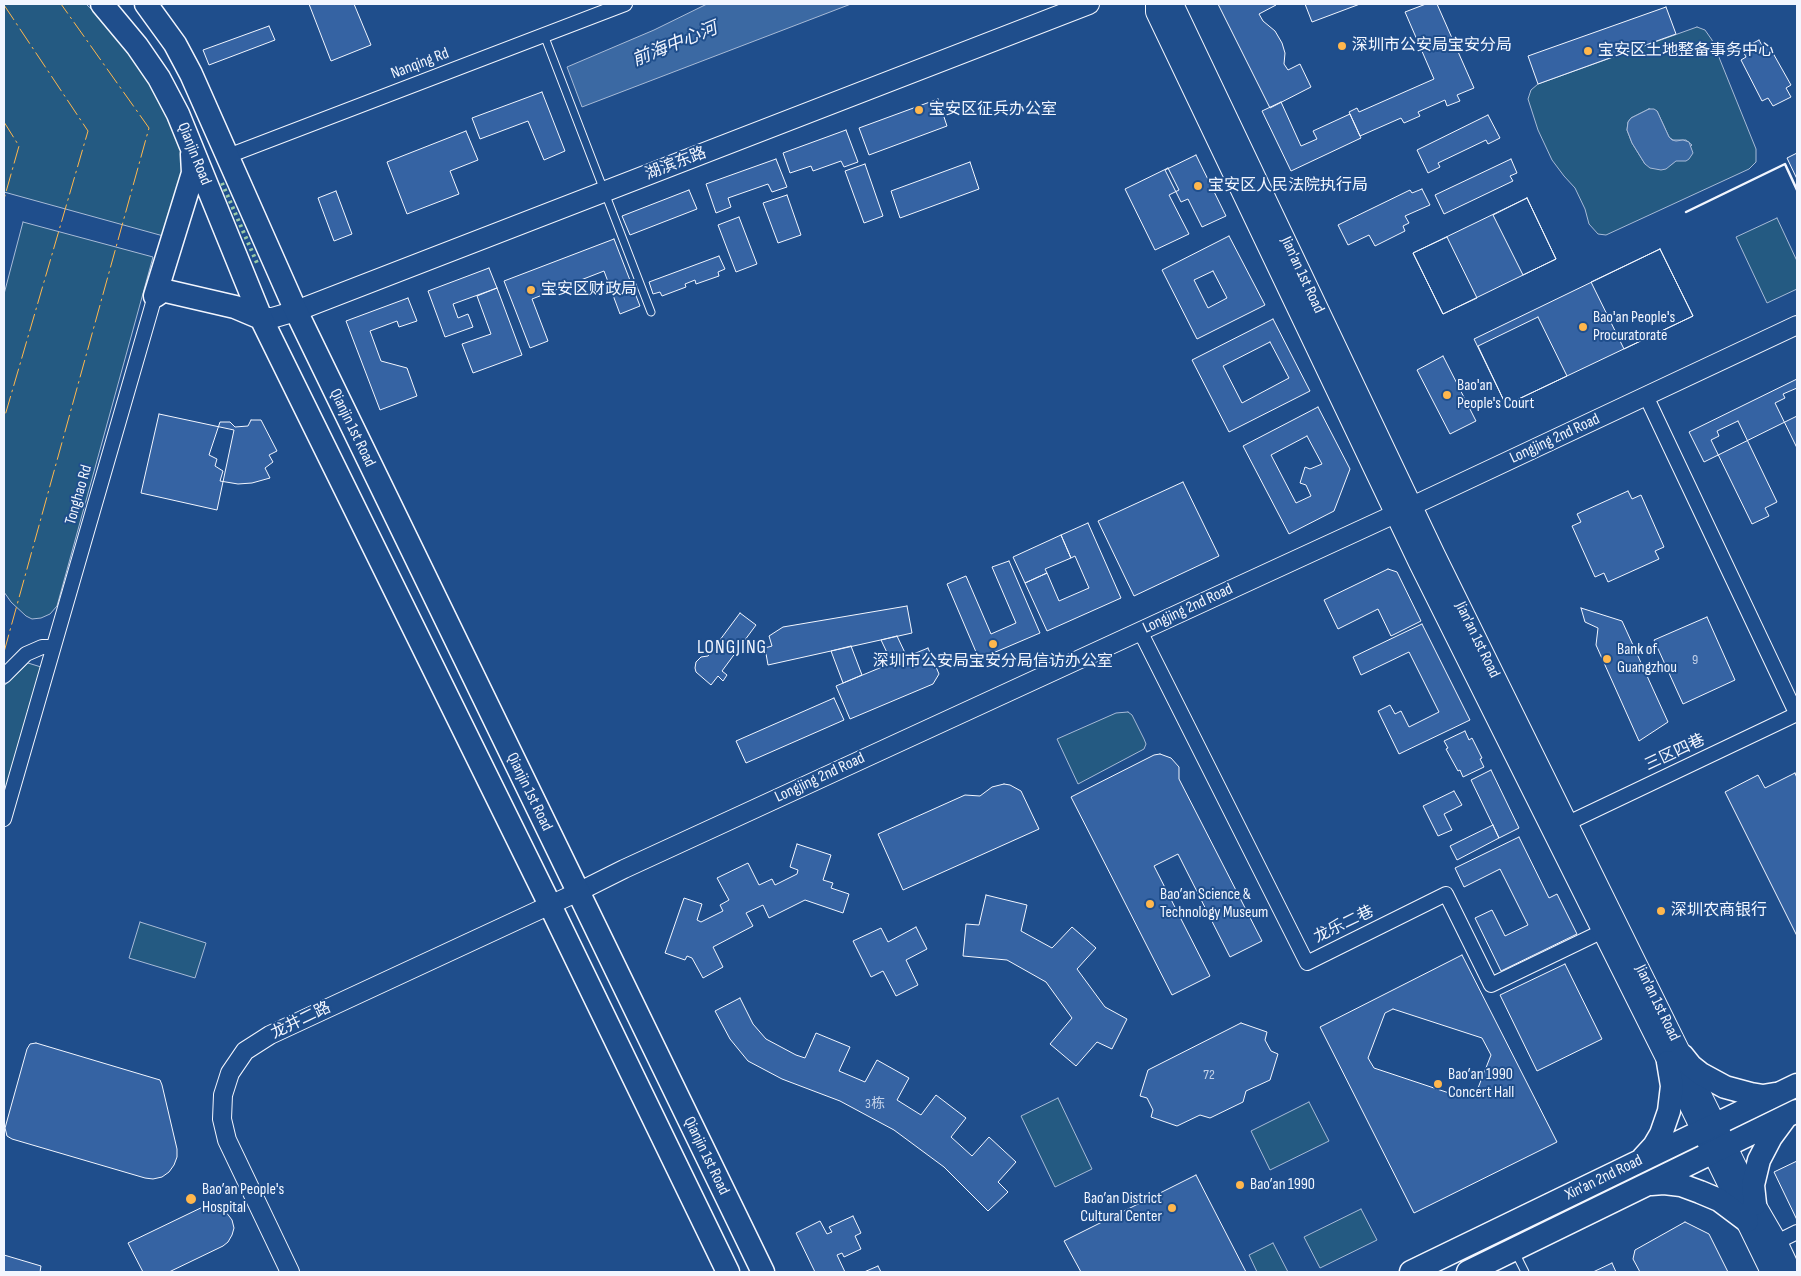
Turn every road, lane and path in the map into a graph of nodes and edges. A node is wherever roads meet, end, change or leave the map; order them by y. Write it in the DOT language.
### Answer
graph roads {
  1 [pos="139,4"];
  2 [pos="146,4"];
  3 [pos="625,4"];
  4 [pos="1089,4"];
  5 [pos="1156,4"];
  6 [pos="1172,4"];
  7 [pos="106,8"];
  8 [pos="167,32"];
  9 [pos="544,35"];
  10 [pos="140,50"];
  11 [pos="192,151"];
  12 [pos="228,156"];
  13 [pos="604,192"];
  14 [pos="155,296"];
  15 [pos="296,312"];
  16 [pos="651,312"];
  17 [pos="261,318"];
  18 [pos="1797,325"];
  19 [pos="1646,396"];
  20 [pos="1404,510"];
  21 [pos="1140,631"];
  22 [pos="52,647"];
  23 [pos="4,676"];
  24 [pos="1797,715"];
  25 [pos="4,819"];
  26 [pos="1568,824"];
  27 [pos="578,892"];
  28 [pos="550,905"];
  29 [pos="1602,931"];
  30 [pos="1675,1059"];
  31 [pos="1779,1094"];
  32 [pos="1787,1116"];
  33 [pos="1709,1127"];
  34 [pos="1720,1149"];
  35 [pos="1638,1162"];
  36 [pos="1648,1184"];
  37 [pos="1751,1213"];
  38 [pos="1797,1232"];
  39 [pos="1777,1242"];
  40 [pos="1514,1250"];
  41 [pos="290,1272"];
  42 [pos="728,1272"];
  43 [pos="762,1272"];
  44 [pos="1411,1272"];
  45 [pos="1468,1272"];
  46 [pos="1525,1272"];
  47 [pos="1771,1272"];
  48 [pos="1791,1272"];
  1 -- 7 [label="main road"];
  2 -- 8 [label="main road, Qianjin Road"];
  3 -- 9 [label="street, Nanqing Rd"];
  4 -- 13 [label="main road, 湖滨东路"];
  5 -- 20 [label="main road, Jian'an 1st Road"];
  6 -- 20 [label="main road, Jian'an 1st Road"];
  7 -- 10 [label="main road, Qianjin Road"];
  8 -- 10 [label="main road"];
  8 -- 12 [label="main road, Qianjin Road"];
  9 -- 12 [label="street, Nanqing Rd"];
  9 -- 13 [label="lane"];
  10 -- 11 [label="main road, Qianjin Road"];
  11 -- 14 [label="main road"];
  11 -- 17 [label="main road, Qianjin Road"];
  12 -- 15 [label="main road, Qianjin Road"];
  13 -- 15 [label="main road, 湖滨东路"];
  13 -- 16 [label="lane"];
  14 -- 17 [label="main road"];
  14 -- 22 [label="street, Tonghao Rd"];
  15 -- 17 [label="main road, 湖滨东路"];
  15 -- 27 [label="main road, Qianjin 1st Road"];
  17 -- 28 [label="main road, Qianjin 1st Road"];
  18 -- 19 [label="street, Longjing 2nd Road"];
  19 -- 20 [label="street, Longjing 2nd Road"];
  19 -- 24 [label="street"];
  20 -- 21 [label="street, Longjing 2nd Road"];
  20 -- 26 [label="main road, Jian'an 1st Road"];
  20 -- 29 [label="main road, Jian'an 1st Road"];
  21 -- 27 [label="street, Longjing 2nd Road"];
  21 -- 29 [label="street, 龙乐二巷"];
  22 -- 23 [label="street"];
  22 -- 25 [label="street, Tonghao Rd"];
  24 -- 26 [label="street, 三区四巷"];
  26 -- 30 [label="main road, Jian'an 1st Road"];
  27 -- 28 [label="street, 龙井二路"];
  27 -- 43 [label="main road, Qianjin 1st Road"];
  28 -- 41 [label="street, 龙井二路"];
  28 -- 42 [label="main road, Qianjin 1st Road"];
  29 -- 30 [label="main road, Jian'an 1st Road"];
  30 -- 31 [label="main road"];
  30 -- 33 [label="main road, Jian'an 1st Road"];
  30 -- 35 [label="main road"];
  31 -- 32 [label="main road"];
  31 -- 33 [label="main road, Xin'an 2nd Road"];
  32 -- 34 [label="main road, Xin'an 2nd Road"];
  32 -- 37 [label="main road"];
  33 -- 34 [label="main road, Jian'an 1st Road"];
  33 -- 35 [label="main road, Xin'an 2nd Road"];
  34 -- 36 [label="main road, Xin'an 2nd Road"];
  34 -- 37 [label="main road, Jian'an 1st Road"];
  35 -- 44 [label="main road, Xin'an 2nd Road"];
  36 -- 37 [label="main road"];
  36 -- 40 [label="main road, Xin'an 2nd Road"];
  37 -- 39 [label="main road, Jian'an 1st Road"];
  37 -- 47 [label="main road, Jian'an 1st Road"];
  38 -- 39 [label="street"];
  39 -- 48 [label="main road, Jian'an 1st Road"];
  40 -- 45 [label="main road, Xin'an 2nd Road"];
  40 -- 46 [label="lane"];
}
